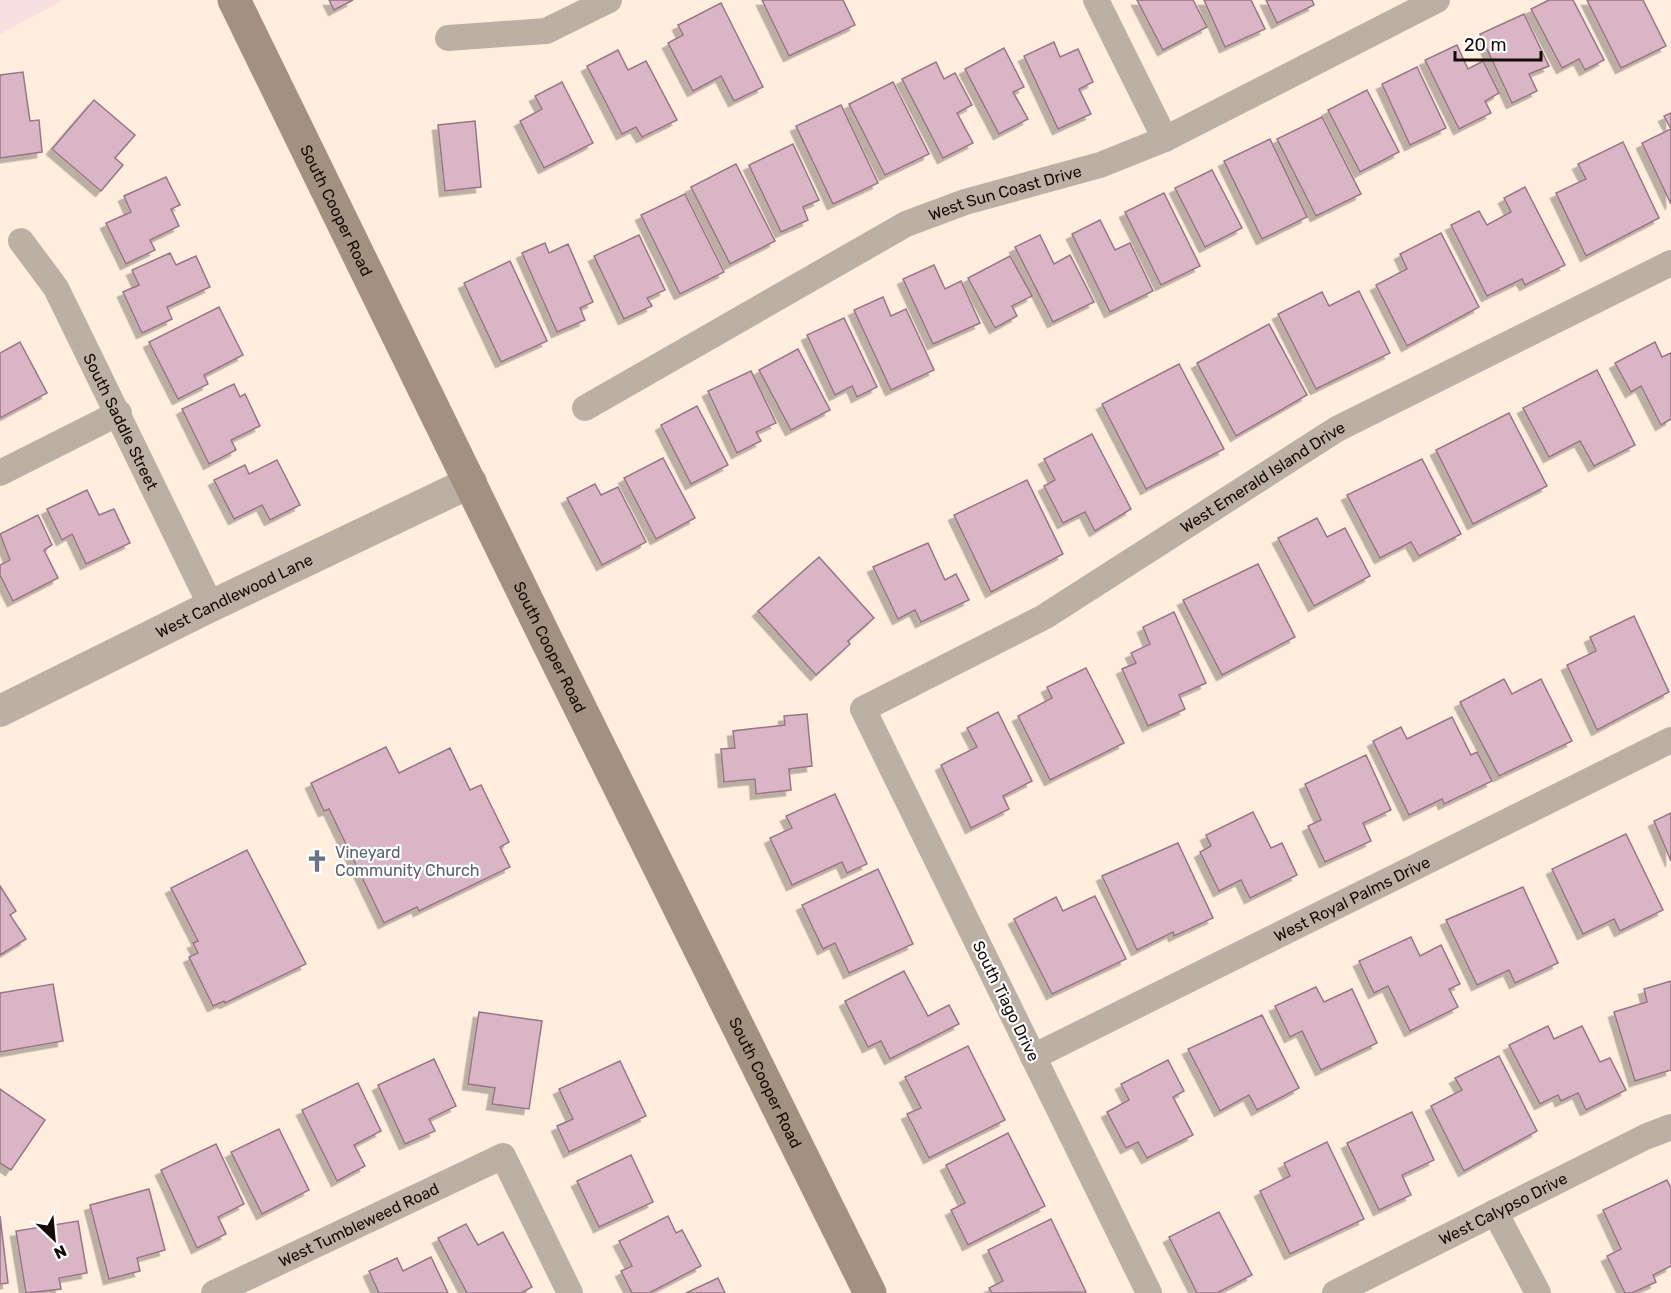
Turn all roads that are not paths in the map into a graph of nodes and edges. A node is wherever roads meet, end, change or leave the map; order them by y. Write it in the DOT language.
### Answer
graph roads {
  1 [pos="234,0"];
  2 [pos="609,0"];
  3 [pos="1096,0"];
  4 [pos="1437,0"];
  5 [pos="448,38"];
  6 [pos="1165,139"];
  7 [pos="21,241"];
  8 [pos="1671,263"];
  9 [pos="585,408"];
  10 [pos="119,413"];
  11 [pos="0,473"];
  12 [pos="471,482"];
  13 [pos="211,606"];
  14 [pos="863,709"];
  15 [pos="0,711"];
  16 [pos="1671,740"];
  17 [pos="1033,1058"];
  18 [pos="1671,1127"];
  19 [pos="1495,1212"];
  20 [pos="214,1293"];
  21 [pos="570,1293"];
  22 [pos="870,1293"];
  23 [pos="1149,1293"];
  24 [pos="1335,1293"];
  25 [pos="1538,1293"];
  1 -- 12 [label="main road, South Cooper Road"];
  2 -- 5 [label="street"];
  3 -- 6 [label="street"];
  4 -- 6 [label="street, West Sun Coast Drive"];
  6 -- 9 [label="street, West Sun Coast Drive"];
  7 -- 10 [label="street, South Saddle Street"];
  8 -- 14 [label="street, West Emerald Island Drive"];
  10 -- 11 [label="street"];
  10 -- 13 [label="street, South Saddle Street"];
  12 -- 13 [label="street, West Candlewood Lane"];
  12 -- 22 [label="main road, South Cooper Road"];
  13 -- 15 [label="street, West Candlewood Lane"];
  14 -- 17 [label="street, South Tiago Drive"];
  16 -- 17 [label="street, West Royal Palms Drive"];
  17 -- 23 [label="street, South Tiago Drive"];
  18 -- 19 [label="street, West Calypso Drive"];
  19 -- 24 [label="street, West Calypso Drive"];
  19 -- 25 [label="street"];
  20 -- 21 [label="street, West Tumbleweed Road"];
}
